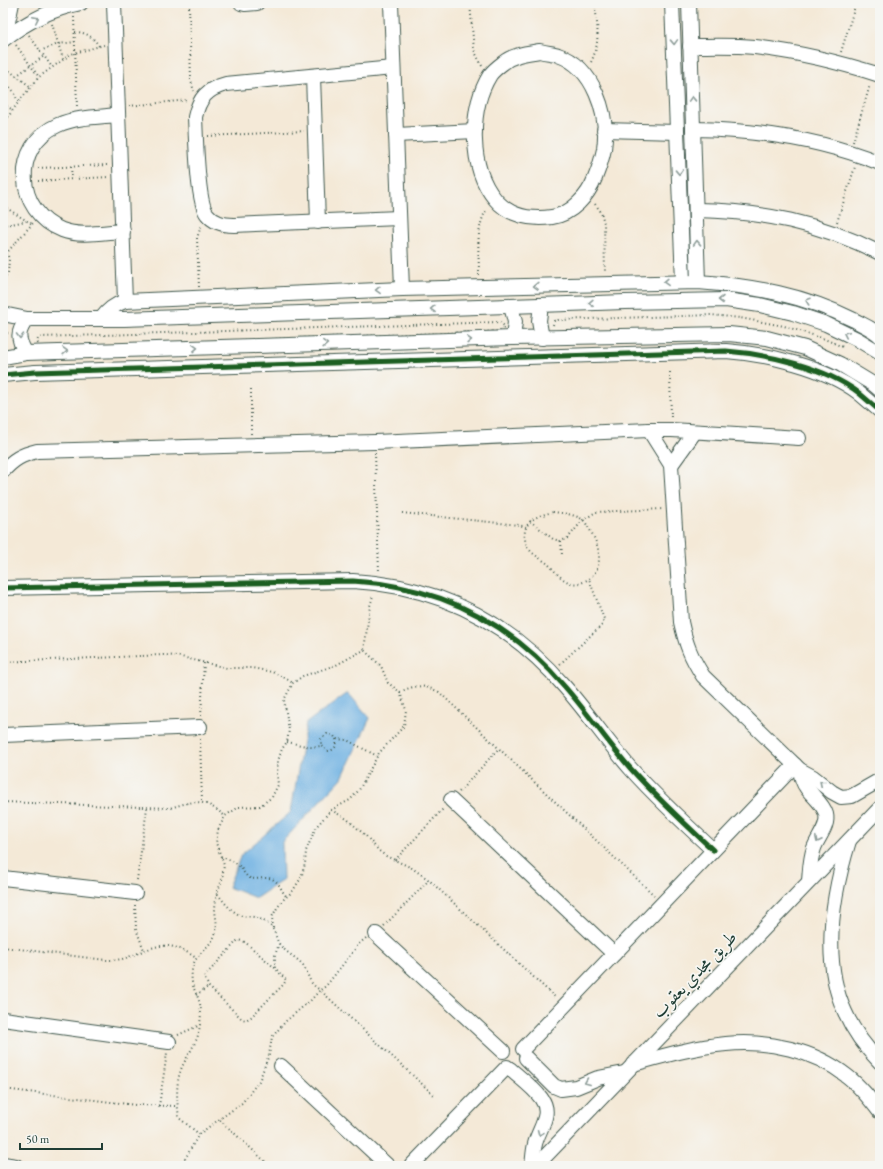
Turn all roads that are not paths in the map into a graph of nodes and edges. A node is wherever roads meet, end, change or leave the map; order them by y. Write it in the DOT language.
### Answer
graph roads {
  1 [pos="12,3"];
  2 [pos="114,3"];
  3 [pos="241,3"];
  4 [pos="257,3"];
  5 [pos="391,3"];
  6 [pos="672,3"];
  7 [pos="689,3"];
  8 [pos="78,4"];
  9 [pos="5,36"];
  10 [pos="690,46"];
  11 [pos="393,68"];
  12 [pos="877,74"];
  13 [pos="313,76"];
  14 [pos="118,111"];
  15 [pos="693,129"];
  16 [pos="604,130"];
  17 [pos="475,131"];
  18 [pos="677,132"];
  19 [pos="396,135"];
  20 [pos="880,163"];
  21 [pos="696,210"];
  22 [pos="399,218"];
  23 [pos="318,222"];
  24 [pos="122,231"];
  25 [pos="880,253"];
  26 [pos="683,282"];
  27 [pos="698,282"];
  28 [pos="623,283"];
  29 [pos="452,288"];
  30 [pos="402,289"];
  31 [pos="125,301"];
  32 [pos="625,302"];
  33 [pos="541,305"];
  34 [pos="511,306"];
  35 [pos="453,308"];
  36 [pos="3,314"];
  37 [pos="27,319"];
  38 [pos="101,319"];
  39 [pos="880,336"];
  40 [pos="513,338"];
  41 [pos="542,338"];
  42 [pos="880,352"];
  43 [pos="26,353"];
  44 [pos="3,357"];
  45 [pos="3,375"];
  46 [pos="880,390"];
  47 [pos="880,411"];
  48 [pos="649,430"];
  49 [pos="694,433"];
  50 [pos="799,438"];
  51 [pos="672,464"];
  52 [pos="3,472"];
  53 [pos="3,588"];
  54 [pos="200,727"];
  55 [pos="3,735"];
  56 [pos="797,768"];
  57 [pos="880,780"];
  58 [pos="841,797"];
  59 [pos="452,800"];
  60 [pos="880,808"];
  61 [pos="826,813"];
  62 [pos="850,839"];
  63 [pos="713,850"];
  64 [pos="3,878"];
  65 [pos="809,881"];
  66 [pos="135,893"];
  67 [pos="376,934"];
  68 [pos="614,954"];
  69 [pos="3,1019"];
  70 [pos="169,1042"];
  71 [pos="503,1051"];
  72 [pos="524,1054"];
  73 [pos="880,1062"];
  74 [pos="282,1066"];
  75 [pos="508,1068"];
  76 [pos="629,1069"];
  77 [pos="561,1089"];
  78 [pos="546,1105"];
  79 [pos="880,1112"];
  80 [pos="3,1164"];
  81 [pos="16,1166"];
  82 [pos="388,1166"];
  83 [pos="411,1166"];
  84 [pos="532,1166"];
  85 [pos="536,1166"];
  1 -- 9 [label="street"];
  2 -- 14 [label="street"];
  3 -- 4 [label="street"];
  5 -- 11 [label="street"];
  6 -- 18 [label="street, one-way"];
  7 -- 10 [label="street"];
  9 -- 8 [label="street, one-way"];
  10 -- 12 [label="street"];
  15 -- 10 [label="street, one-way"];
  11 -- 13 [label="street"];
  11 -- 19 [label="street"];
  13 -- 23 [label="street"];
  13 -- 23 [label="street"];
  14 -- 24 [label="street"];
  14 -- 24 [label="street"];
  15 -- 20 [label="street"];
  15 -- 21 [label="street"];
  16 -- 17 [label="street"];
  16 -- 17 [label="street"];
  16 -- 18 [label="street"];
  17 -- 19 [label="street"];
  18 -- 26 [label="street, one-way"];
  19 -- 22 [label="street"];
  21 -- 25 [label="street"];
  27 -- 21 [label="street, one-way"];
  22 -- 23 [label="street"];
  22 -- 30 [label="street"];
  24 -- 31 [label="street"];
  26 -- 27 [label="street"];
  26 -- 28 [label="street, one-way"];
  39 -- 27 [label="street, one-way"];
  28 -- 29 [label="street, one-way"];
  28 -- 32 [label="street"];
  29 -- 30 [label="street"];
  29 -- 35 [label="street"];
  30 -- 31 [label="street, one-way"];
  31 -- 38 [label="street"];
  32 -- 33 [label="street, one-way"];
  42 -- 32 [label="street, one-way"];
  33 -- 34 [label="street"];
  33 -- 41 [label="street"];
  34 -- 35 [label="street"];
  34 -- 40 [label="street"];
  35 -- 38 [label="street, one-way"];
  36 -- 37 [label="street"];
  37 -- 38 [label="street"];
  37 -- 43 [label="street, one-way"];
  40 -- 41 [label="street"];
  43 -- 40 [label="street, one-way"];
  41 -- 46 [label="street"];
  43 -- 44 [label="street"];
  45 -- 47 [label="street"];
  48 -- 49 [label="street"];
  48 -- 51 [label="street"];
  48 -- 52 [label="street"];
  49 -- 50 [label="street"];
  49 -- 51 [label="street"];
  51 -- 56 [label="street"];
  53 -- 63 [label="street"];
  54 -- 55 [label="street"];
  58 -- 56 [label="street, one-way"];
  56 -- 61 [label="street"];
  56 -- 63 [label="street"];
  57 -- 58 [label="street"];
  58 -- 61 [label="street"];
  59 -- 68 [label="street"];
  60 -- 62 [label="street, طريق مجدي يعقوب"];
  61 -- 65 [label="street, one-way"];
  62 -- 65 [label="street, طريق مجدي يعقوب"];
  62 -- 73 [label="street"];
  63 -- 68 [label="street"];
  64 -- 66 [label="street"];
  65 -- 76 [label="street, طريق مجدي يعقوب"];
  67 -- 71 [label="street"];
  68 -- 72 [label="street"];
  69 -- 70 [label="street"];
  71 -- 72 [label="street"];
  71 -- 75 [label="street"];
  72 -- 75 [label="street"];
  72 -- 77 [label="street"];
  74 -- 82 [label="street"];
  75 -- 78 [label="street"];
  75 -- 83 [label="street"];
  76 -- 77 [label="street, one-way"];
  76 -- 79 [label="street"];
  76 -- 85 [label="street, طريق مجدي يعقوب"];
  77 -- 78 [label="street"];
  78 -- 84 [label="street, one-way"];
  80 -- 81 [label="street"];
}
